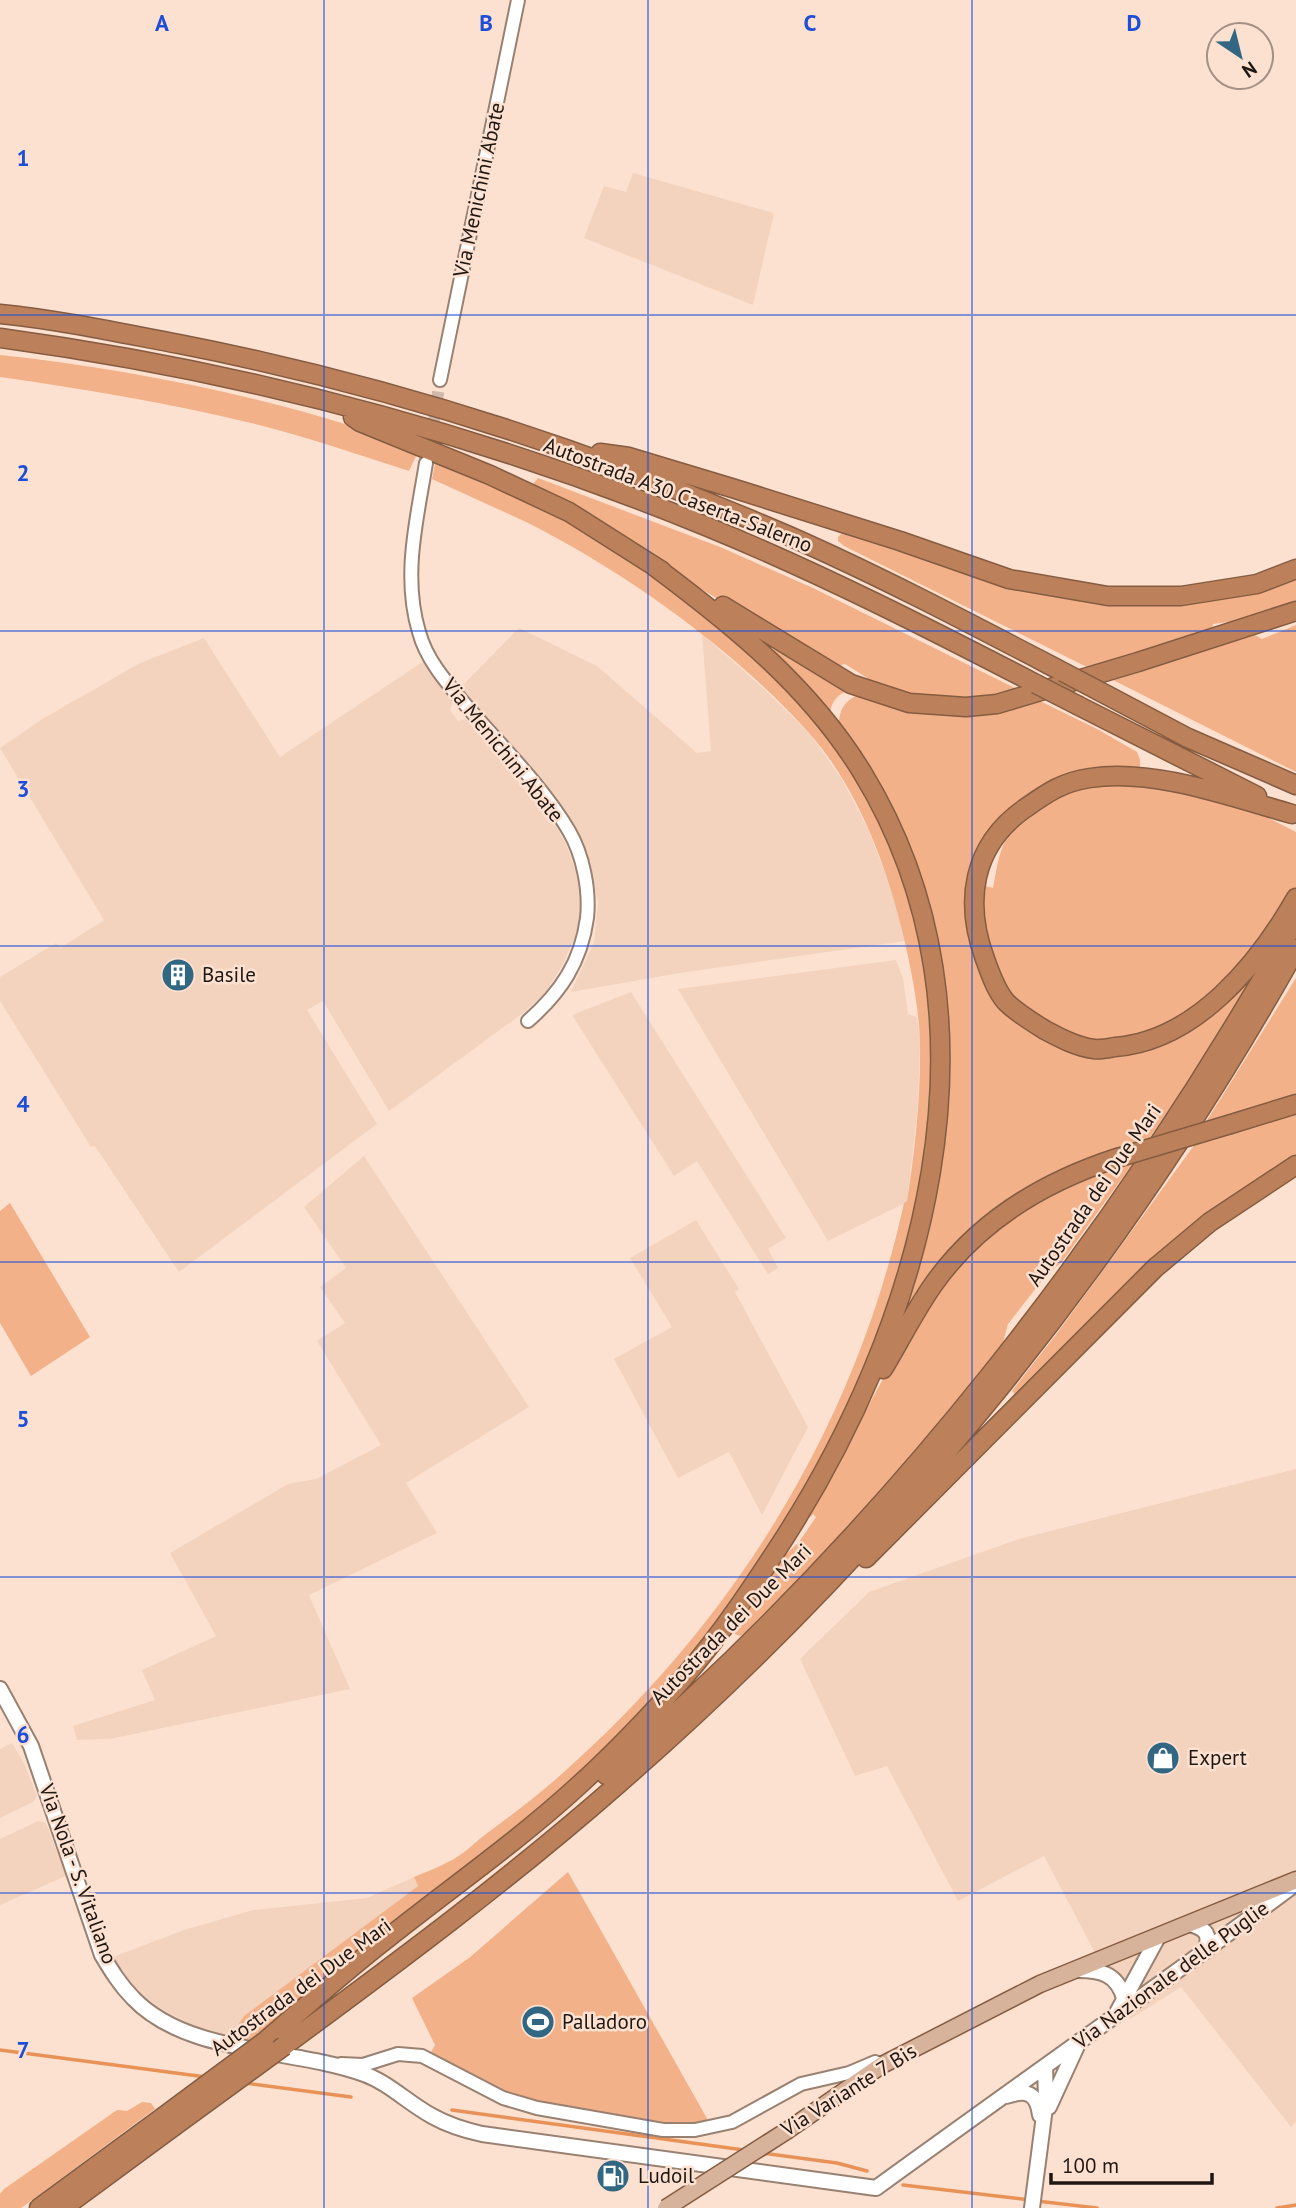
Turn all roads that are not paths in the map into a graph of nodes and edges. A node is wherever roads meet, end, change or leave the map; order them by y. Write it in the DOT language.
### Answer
graph roads {
  1 [pos="518,0"];
  2 [pos="0,314"];
  3 [pos="0,338"];
  4 [pos="440,380"];
  5 [pos="338,404"];
  6 [pos="568,449"];
  7 [pos="426,463"];
  8 [pos="654,566"];
  9 [pos="1296,569"];
  10 [pos="1296,611"];
  11 [pos="1296,785"];
  12 [pos="1294,814"];
  13 [pos="1296,898"];
  14 [pos="1296,920"];
  15 [pos="1296,949"];
  16 [pos="1296,957"];
  17 [pos="528,1021"];
  18 [pos="1249,1030"];
  19 [pos="1296,1104"];
  20 [pos="1296,1165"];
  21 [pos="828,1465"];
  22 [pos="727,1685"];
  23 [pos="0,1689"];
  24 [pos="1296,1882"];
  25 [pos="1189,1924"];
  26 [pos="1158,1937"];
  27 [pos="1204,1952"];
  28 [pos="1078,1970"];
  29 [pos="1040,1984"];
  30 [pos="1124,1998"];
  31 [pos="1113,2019"];
  32 [pos="264,2042"];
  33 [pos="1079,2043"];
  34 [pos="379,2061"];
  35 [pos="325,2062"];
  36 [pos="882,2065"];
  37 [pos="1045,2067"];
  38 [pos="365,2074"];
  39 [pos="1001,2097"];
  40 [pos="1043,2121"];
  41 [pos="168,2122"];
  42 [pos="876,2189"];
  43 [pos="39,2208"];
  44 [pos="63,2208"];
  45 [pos="666,2208"];
  46 [pos="1032,2208"];
  1 -- 4 [label="street, Via Menichini Abate"];
  2 -- 6 [label="highway, Autostrada A30 Caserta-Salerno"];
  3 -- 5 [label="highway, Autostrada A30 Caserta-Salerno"];
  5 -- 8 [label="highway"];
  5 -- 12 [label="highway, Autostrada A30 Caserta-Salerno, bridge"];
  6 -- 9 [label="highway"];
  6 -- 11 [label="highway, Autostrada A30 Caserta-Salerno, bridge"];
  7 -- 17 [label="street, Via Menichini Abate"];
  8 -- 10 [label="highway"];
  8 -- 21 [label="highway"];
  12 -- 13 [label="highway"];
  14 -- 32 [label="highway, Autostrada dei Due Mari"];
  15 -- 18 [label="highway, Autostrada dei Due Mari"];
  16 -- 18 [label="highway"];
  18 -- 22 [label="highway, Autostrada dei Due Mari"];
  19 -- 21 [label="highway, bridge"];
  20 -- 22 [label="highway"];
  21 -- 32 [label="highway"];
  22 -- 41 [label="highway, Autostrada dei Due Mari, bridge"];
  23 -- 35 [label="main road, Via Nola - S. Vitaliano"];
  24 -- 25 [label="main road, Via Nazionale delle Puglie"];
  24 -- 27 [label="main road, Via Nazionale delle Puglie"];
  25 -- 26 [label="main road, Via Nazionale delle Puglie"];
  25 -- 27 [label="main road"];
  26 -- 28 [label="main road, Via Nazionale delle Puglie"];
  26 -- 30 [label="main road"];
  27 -- 31 [label="main road, Via Nazionale delle Puglie"];
  28 -- 29 [label="main road, Via Nazionale delle Puglie"];
  28 -- 30 [label="main road"];
  29 -- 36 [label="main road, Via Variante 7 Bis"];
  30 -- 31 [label="main road"];
  31 -- 33 [label="main road, Via Nazionale delle Puglie"];
  32 -- 41 [label="highway, Autostrada dei Due Mari, bridge"];
  33 -- 37 [label="main road, Via Nazionale delle Puglie"];
  33 -- 40 [label="main road"];
  34 -- 35 [label="street"];
  34 -- 36 [label="street"];
  34 -- 38 [label="street"];
  35 -- 38 [label="main road, Via Nola - S. Vitaliano"];
  36 -- 45 [label="main road, Via Variante 7 Bis, bridge"];
  37 -- 39 [label="main road, Via Nazionale delle Puglie"];
  37 -- 40 [label="main road"];
  38 -- 42 [label="main road, Via Nola - S. Vitaliano"];
  39 -- 40 [label="main road"];
  39 -- 42 [label="main road, Via Nazionale delle Puglie"];
  40 -- 46 [label="main road"];
  41 -- 43 [label="highway, Autostrada dei Due Mari"];
  41 -- 44 [label="highway, Autostrada dei Due Mari"];
}
